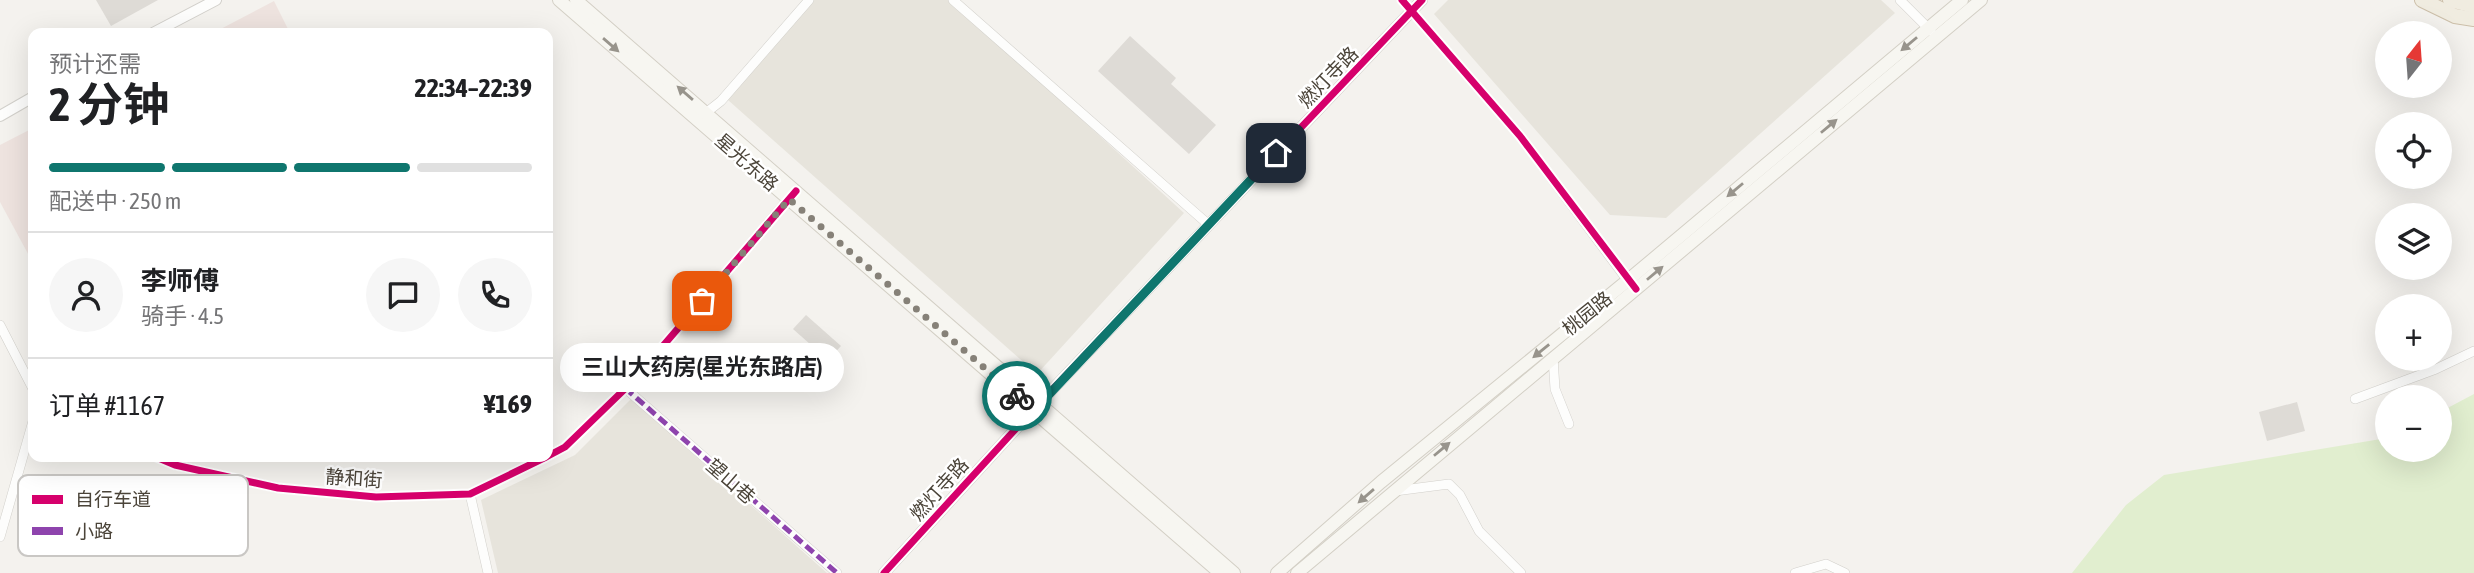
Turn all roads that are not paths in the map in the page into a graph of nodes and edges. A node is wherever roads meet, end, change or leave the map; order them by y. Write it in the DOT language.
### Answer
graph roads {
  1 [pos="216,0"];
  2 [pos="559,0"];
  3 [pos="576,0"];
  4 [pos="809,0"];
  5 [pos="953,0"];
  6 [pos="1402,0"];
  7 [pos="1422,0"];
  8 [pos="1900,0"];
  9 [pos="1962,0"];
  10 [pos="1981,0"];
  11 [pos="2422,0"];
  12 [pos="2450,0"];
  13 [pos="2474,6"];
  14 [pos="1413,9"];
  15 [pos="2474,19"];
  16 [pos="163,28"];
  17 [pos="1932,32"];
  18 [pos="28,100"];
  19 [pos="707,112"];
  20 [pos="0,116"];
  21 [pos="793,195"];
  22 [pos="1209,225"];
  23 [pos="1632,285"];
  24 [pos="0,324"];
  25 [pos="2474,351"];
  26 [pos="1553,357"];
  27 [pos="28,379"];
  28 [pos="625,388"];
  29 [pos="2355,399"];
  30 [pos="1037,407"];
  31 [pos="1569,424"];
  32 [pos="28,439"];
  33 [pos="553,453"];
  34 [pos="168,462"];
  35 [pos="535,462"];
  36 [pos="220,475"];
  37 [pos="248,481"];
  38 [pos="1390,492"];
  39 [pos="470,494"];
  40 [pos="0,537"];
  41 [pos="488,573"];
  42 [pos="837,573"];
  43 [pos="884,573"];
  44 [pos="1220,573"];
  45 [pos="1234,573"];
  46 [pos="1278,573"];
  47 [pos="1297,573"];
  48 [pos="1521,573"];
  49 [pos="1795,573"];
  50 [pos="1845,573"];
  1 -- 16 [label="street"];
  2 -- 21 [label="main road, 星光东路, one-way"];
  19 -- 3 [label="main road, 星光东路, one-way"];
  4 -- 19 [label="street"];
  5 -- 22 [label="street"];
  6 -- 14 [label="street"];
  7 -- 14 [label="street, 燃灯寺路"];
  8 -- 17 [label="street"];
  9 -- 17 [label="main road, 桃园路"];
  10 -- 17 [label="main road"];
  11 -- 15 [label="highway"];
  12 -- 13 [label="highway"];
  14 -- 22 [label="street, 燃灯寺路"];
  14 -- 23 [label="street"];
  17 -- 23 [label="main road, 桃园路"];
  18 -- 20 [label="street"];
  19 -- 21 [label="main road, 星光东路"];
  21 -- 28 [label="street, 静和街"];
  21 -- 30 [label="main road, 星光东路"];
  22 -- 30 [label="street, 燃灯寺路"];
  23 -- 26 [label="main road"];
  23 -- 46 [label="main road, 桃园路, one-way"];
  24 -- 27 [label="street"];
  25 -- 29 [label="street"];
  26 -- 31 [label="street"];
  38 -- 26 [label="main road, one-way"];
  28 -- 33 [label="street, 静和街"];
  28 -- 42 [label="street, 望山巷"];
  30 -- 43 [label="street, 燃灯寺路"];
  30 -- 44 [label="main road, 星光东路"];
  30 -- 45 [label="main road, 星光东路"];
  32 -- 40 [label="street"];
  34 -- 36 [label="street, 静和街"];
  35 -- 39 [label="street, 静和街"];
  37 -- 39 [label="street, 静和街"];
  38 -- 47 [label="main road"];
  38 -- 48 [label="street"];
  39 -- 41 [label="street"];
  49 -- 50 [label="street"];
}
